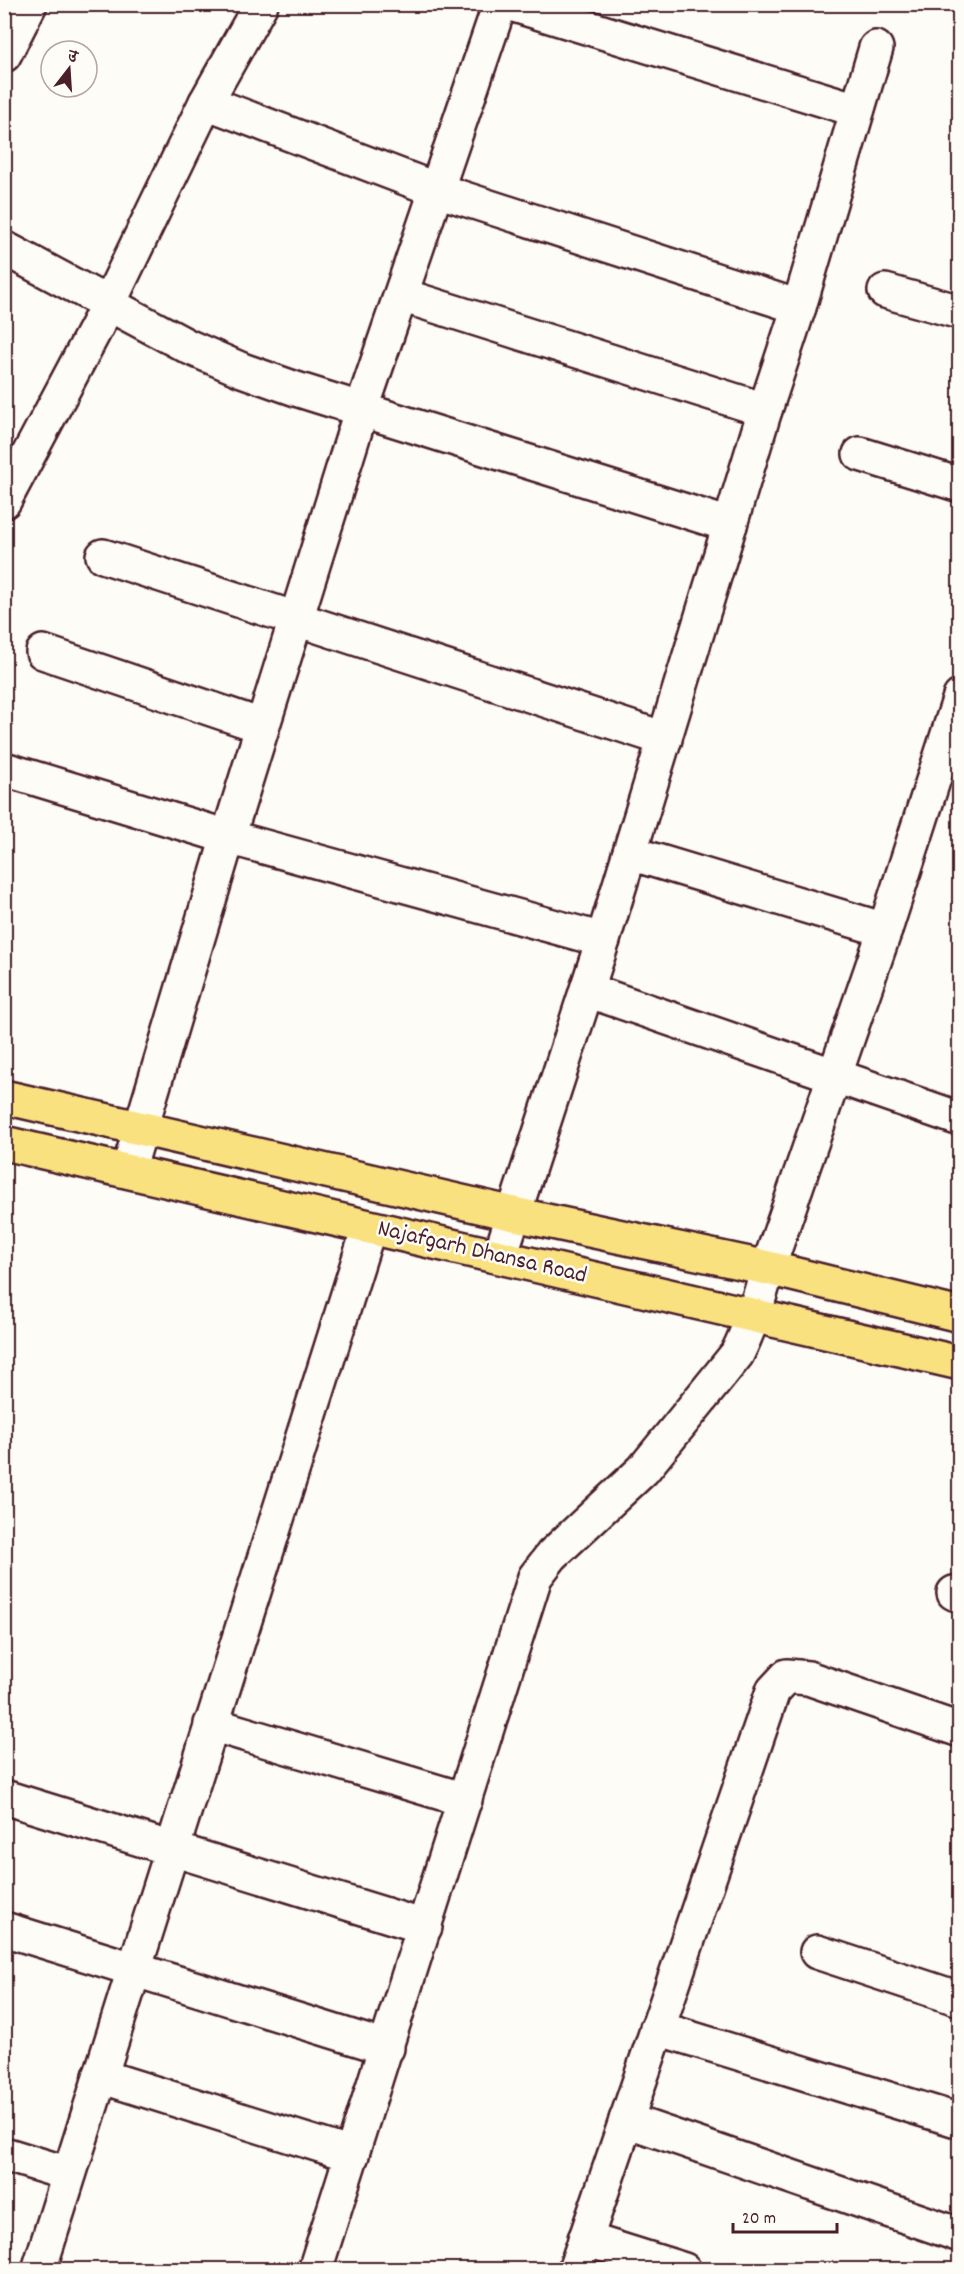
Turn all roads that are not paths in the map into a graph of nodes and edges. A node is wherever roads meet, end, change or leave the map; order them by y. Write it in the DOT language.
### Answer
graph roads {
  1 [pos="30,4"];
  2 [pos="261,4"];
  3 [pos="500,4"];
  4 [pos="511,4"];
  5 [pos="876,48"];
  6 [pos="4,55"];
  7 [pos="206,102"];
  8 [pos="857,110"];
  9 [pos="437,190"];
  10 [pos="4,248"];
  11 [pos="885,291"];
  12 [pos="400,295"];
  13 [pos="108,305"];
  14 [pos="799,307"];
  15 [pos="960,312"];
  16 [pos="362,408"];
  17 [pos="765,410"];
  18 [pos="860,454"];
  19 [pos="960,485"];
  20 [pos="4,501"];
  21 [pos="730,525"];
  22 [pos="103,555"];
  23 [pos="295,619"];
  24 [pos="43,652"];
  25 [pos="960,697"];
  26 [pos="262,726"];
  27 [pos="954,735"];
  28 [pos="665,739"];
  29 [pos="4,769"];
  30 [pos="228,837"];
  31 [pos="630,853"];
  32 [pos="885,930"];
  33 [pos="603,940"];
  34 [pos="587,990"];
  35 [pos="834,1077"];
  36 [pos="4,1097"];
  37 [pos="960,1119"];
  38 [pos="141,1128"];
  39 [pos="4,1143"];
  40 [pos="128,1171"];
  41 [pos="514,1214"];
  42 [pos="369,1228"];
  43 [pos="500,1256"];
  44 [pos="768,1268"];
  45 [pos="755,1315"];
  46 [pos="960,1315"];
  47 [pos="960,1363"];
  48 [pos="211,1724"];
  49 [pos="960,1730"];
  50 [pos="4,1797"];
  51 [pos="465,1800"];
  52 [pos="172,1849"];
  53 [pos="425,1927"];
  54 [pos="4,1929"];
  55 [pos="817,1952"];
  56 [pos="135,1969"];
  57 [pos="960,1999"];
  58 [pos="657,2028"];
  59 [pos="387,2048"];
  60 [pos="100,2076"];
  61 [pos="626,2120"];
  62 [pos="960,2121"];
  63 [pos="4,2154"];
  64 [pos="352,2155"];
  65 [pos="69,2174"];
  66 [pos="960,2235"];
  67 [pos="585,2239"];
  68 [pos="39,2270"];
  69 [pos="315,2270"];
  70 [pos="574,2270"];
  71 [pos="684,2270"];
  1 -- 6 [label="street"];
  2 -- 7 [label="street"];
  3 -- 9 [label="street"];
  4 -- 8 [label="street"];
  5 -- 8 [label="street"];
  7 -- 9 [label="street"];
  7 -- 13 [label="street"];
  8 -- 14 [label="street"];
  9 -- 12 [label="street"];
  9 -- 14 [label="street"];
  10 -- 13 [label="street"];
  11 -- 15 [label="street"];
  12 -- 16 [label="street"];
  12 -- 17 [label="street"];
  13 -- 16 [label="street"];
  13 -- 20 [label="street"];
  14 -- 17 [label="street"];
  16 -- 21 [label="street"];
  16 -- 23 [label="street"];
  17 -- 21 [label="street"];
  18 -- 19 [label="street"];
  21 -- 28 [label="street"];
  22 -- 23 [label="street"];
  23 -- 26 [label="street"];
  23 -- 28 [label="street"];
  24 -- 26 [label="street"];
  25 -- 27 [label="street"];
  26 -- 30 [label="street"];
  27 -- 32 [label="street"];
  28 -- 31 [label="street"];
  29 -- 30 [label="street"];
  30 -- 33 [label="street"];
  30 -- 38 [label="street"];
  31 -- 32 [label="street"];
  31 -- 33 [label="street"];
  32 -- 35 [label="street"];
  33 -- 34 [label="street"];
  34 -- 35 [label="street"];
  34 -- 41 [label="street"];
  35 -- 37 [label="street"];
  35 -- 44 [label="street"];
  36 -- 38 [label="main road, Najafgarh Dhansa Road"];
  38 -- 40 [label="street"];
  38 -- 41 [label="main road, Najafgarh Dhansa Road"];
  39 -- 40 [label="main road, Najafgarh Dhansa Road"];
  40 -- 42 [label="main road, Najafgarh Dhansa Road"];
  41 -- 43 [label="street"];
  41 -- 44 [label="main road, Najafgarh Dhansa Road"];
  42 -- 43 [label="main road, Najafgarh Dhansa Road"];
  42 -- 48 [label="street"];
  43 -- 45 [label="main road, Najafgarh Dhansa Road"];
  44 -- 45 [label="street"];
  44 -- 46 [label="main road, Najafgarh Dhansa Road"];
  45 -- 47 [label="main road, Najafgarh Dhansa Road"];
  45 -- 51 [label="street"];
  48 -- 51 [label="street"];
  48 -- 52 [label="street"];
  49 -- 58 [label="street"];
  50 -- 52 [label="street"];
  51 -- 53 [label="street"];
  52 -- 53 [label="street"];
  52 -- 56 [label="street"];
  53 -- 59 [label="street"];
  54 -- 56 [label="street"];
  55 -- 57 [label="street"];
  56 -- 59 [label="street"];
  56 -- 60 [label="street"];
  58 -- 61 [label="street"];
  58 -- 62 [label="street"];
  59 -- 64 [label="street"];
  60 -- 64 [label="street"];
  60 -- 65 [label="street"];
  61 -- 66 [label="street"];
  61 -- 67 [label="street"];
  63 -- 65 [label="street"];
  64 -- 69 [label="street"];
  65 -- 68 [label="street"];
  67 -- 70 [label="street"];
  67 -- 71 [label="street"];
}
